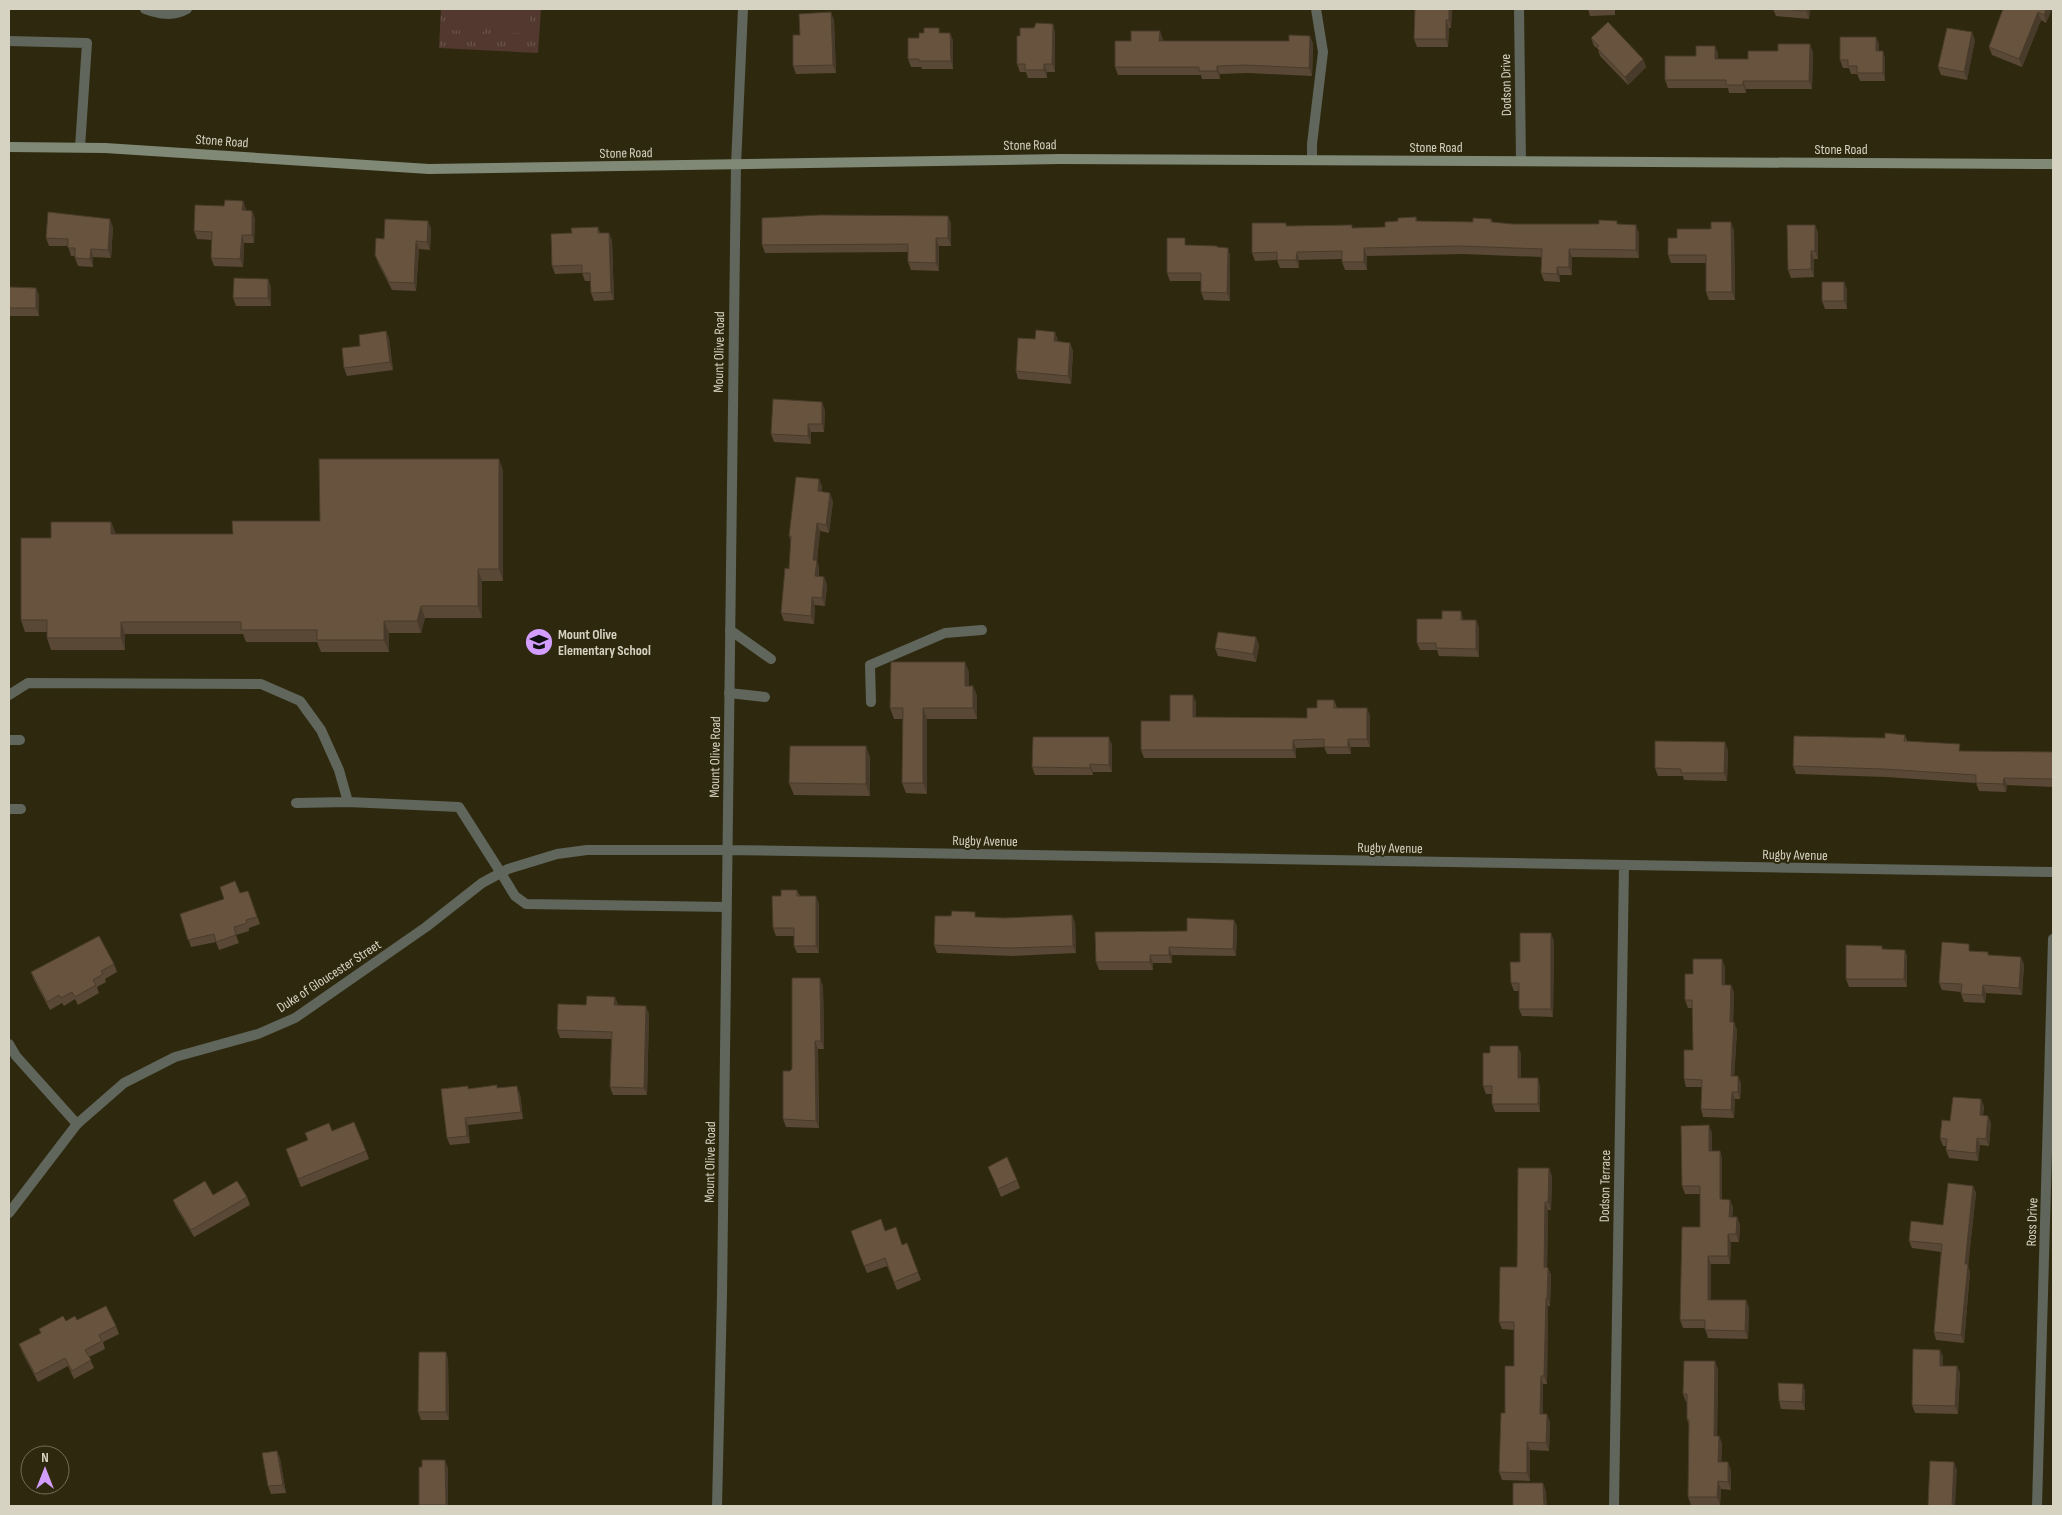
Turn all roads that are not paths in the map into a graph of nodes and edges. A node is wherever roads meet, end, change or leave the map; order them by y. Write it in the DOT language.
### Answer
graph roads {
  1 [pos="145,9"];
  2 [pos="187,9"];
  3 [pos="743,9"];
  4 [pos="1316,9"];
  5 [pos="1519,9"];
  6 [pos="9,41"];
  7 [pos="9,147"];
  8 [pos="80,147"];
  9 [pos="1312,160"];
  10 [pos="1521,161"];
  11 [pos="2053,164"];
  12 [pos="736,165"];
  13 [pos="730,630"];
  14 [pos="982,630"];
  15 [pos="772,659"];
  16 [pos="729,693"];
  17 [pos="9,695"];
  18 [pos="765,697"];
  19 [pos="871,702"];
  20 [pos="348,802"];
  21 [pos="296,803"];
  22 [pos="9,809"];
  23 [pos="21,809"];
  24 [pos="727,850"];
  25 [pos="1624,866"];
  26 [pos="2053,872"];
  27 [pos="501,874"];
  28 [pos="726,908"];
  29 [pos="2053,940"];
  30 [pos="9,1044"];
  31 [pos="77,1124"];
  32 [pos="9,1213"];
  33 [pos="716,1506"];
  34 [pos="1614,1506"];
  35 [pos="2037,1506"];
  1 -- 2 [label="street"];
  3 -- 12 [label="street, Mount Olive Road"];
  4 -- 9 [label="street"];
  5 -- 10 [label="street, Dodson Drive"];
  6 -- 8 [label="street"];
  7 -- 8 [label="street, Stone Road"];
  8 -- 12 [label="street, Stone Road"];
  9 -- 10 [label="street, Stone Road"];
  9 -- 12 [label="street, Stone Road"];
  10 -- 11 [label="street, Stone Road"];
  12 -- 13 [label="street, Mount Olive Road"];
  13 -- 15 [label="street"];
  13 -- 16 [label="street, Mount Olive Road"];
  14 -- 19 [label="street"];
  16 -- 18 [label="street"];
  16 -- 24 [label="street, Mount Olive Road"];
  17 -- 20 [label="street"];
  20 -- 21 [label="street"];
  20 -- 27 [label="street"];
  22 -- 23 [label="street"];
  24 -- 25 [label="street, Rugby Avenue"];
  24 -- 27 [label="street, Duke of Gloucester Street"];
  24 -- 28 [label="street, Mount Olive Road"];
  25 -- 26 [label="street, Rugby Avenue"];
  25 -- 34 [label="street, Dodson Terrace"];
  27 -- 28 [label="street"];
  27 -- 31 [label="street, Duke of Gloucester Street"];
  28 -- 33 [label="street, Mount Olive Road"];
  29 -- 35 [label="street, Ross Drive"];
  30 -- 31 [label="street"];
  31 -- 32 [label="street, Duke of Gloucester Street"];
}
